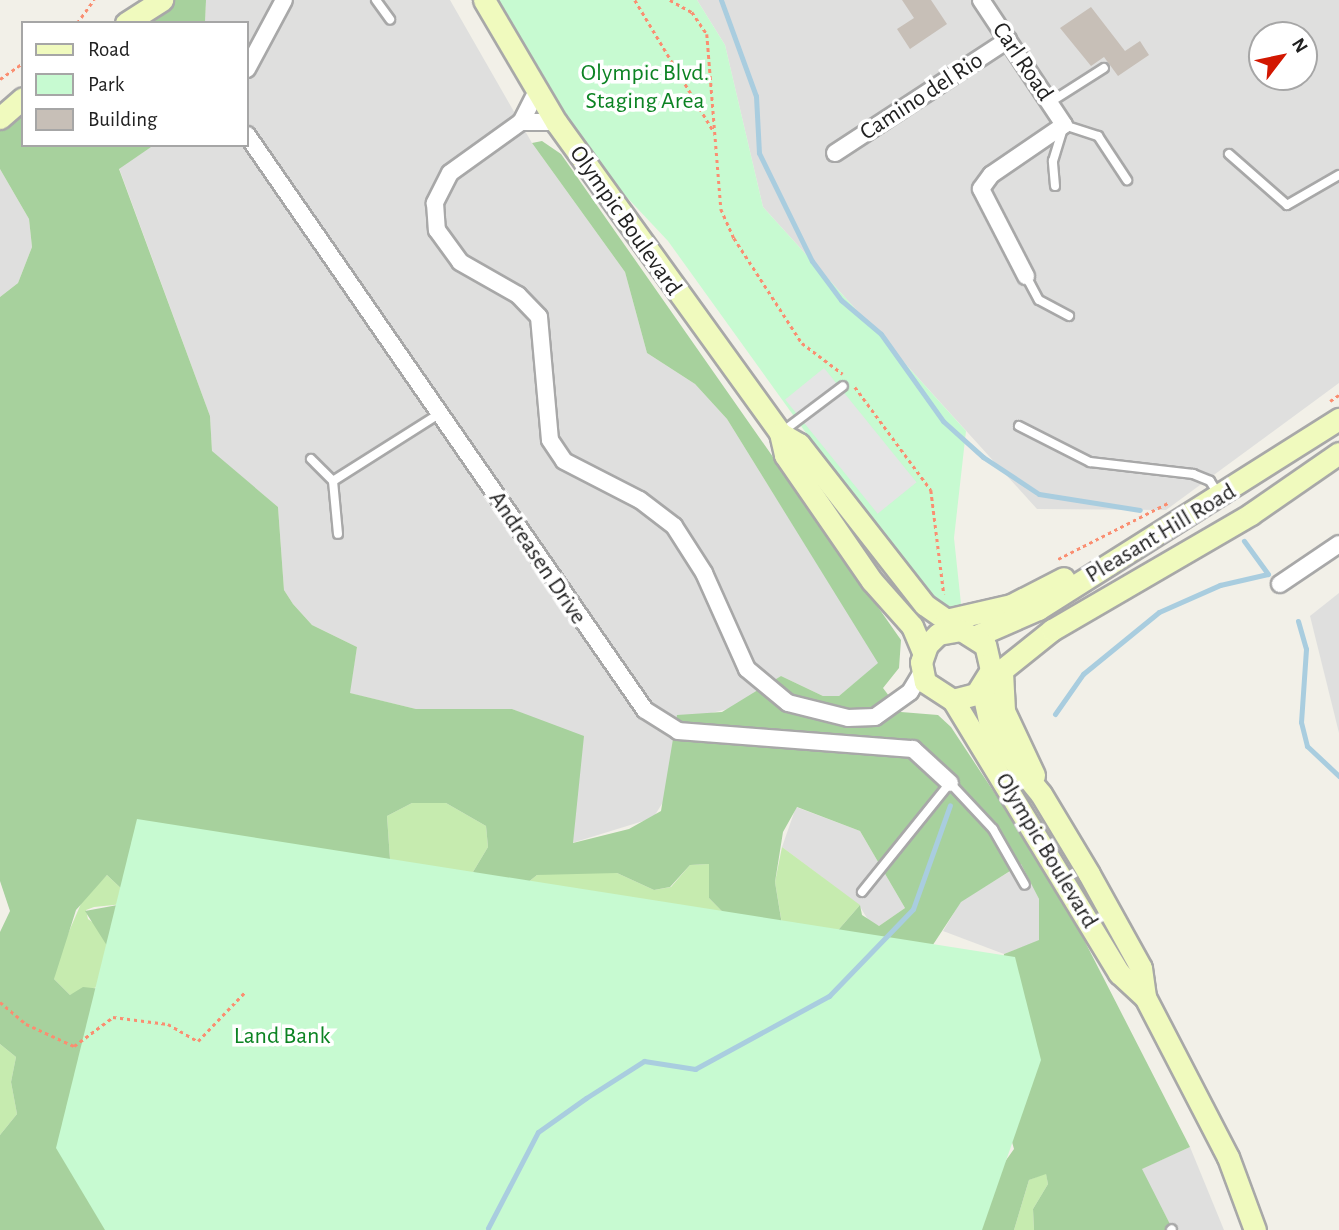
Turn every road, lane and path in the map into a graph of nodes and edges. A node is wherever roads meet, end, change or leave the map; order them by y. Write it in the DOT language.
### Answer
graph roads {
  1 [pos="94,0"];
  2 [pos="162,0"];
  3 [pos="284,0"];
  4 [pos="376,0"];
  5 [pos="484,0"];
  6 [pos="635,0"];
  7 [pos="670,0"];
  8 [pos="981,0"];
  9 [pos="390,19"];
  10 [pos="78,21"];
  11 [pos="128,21"];
  12 [pos="1008,40"];
  13 [pos="21,64"];
  14 [pos="248,67"];
  15 [pos="1104,68"];
  16 [pos="0,79"];
  17 [pos="537,91"];
  18 [pos="21,100"];
  19 [pos="1049,103"];
  20 [pos="0,118"];
  21 [pos="521,122"];
  22 [pos="556,122"];
  23 [pos="1064,125"];
  24 [pos="716,135"];
  25 [pos="248,136"];
  26 [pos="835,153"];
  27 [pos="1228,154"];
  28 [pos="1339,175"];
  29 [pos="1127,180"];
  30 [pos="1055,186"];
  31 [pos="1026,276"];
  32 [pos="1069,316"];
  33 [pos="843,386"];
  34 [pos="439,414"];
  35 [pos="1339,419"];
  36 [pos="1018,426"];
  37 [pos="780,433"];
  38 [pos="1339,453"];
  39 [pos="311,459"];
  40 [pos="333,481"];
  41 [pos="1220,499"];
  42 [pos="338,534"];
  43 [pos="1145,538"];
  44 [pos="1339,544"];
  45 [pos="1280,584"];
  46 [pos="944,598"];
  47 [pos="961,628"];
  48 [pos="923,662"];
  49 [pos="990,681"];
  50 [pos="932,691"];
  51 [pos="909,692"];
  52 [pos="953,700"];
  53 [pos="950,783"];
  54 [pos="1026,885"];
  55 [pos="862,892"];
  56 [pos="245,992"];
  57 [pos="1145,997"];
  58 [pos="0,1002"];
  59 [pos="1255,1230"];
  1 -- 10 [label="path"];
  2 -- 11 [label="main road"];
  3 -- 14 [label="street"];
  4 -- 9 [label="lane"];
  5 -- 17 [label="main road, Olympic Boulevard"];
  6 -- 24 [label="path"];
  7 -- 24 [label="path"];
  8 -- 12 [label="street, Carl Road"];
  12 -- 19 [label="street, Carl Road"];
  12 -- 26 [label="street, Camino del Rio"];
  13 -- 16 [label="path"];
  15 -- 19 [label="lane"];
  17 -- 21 [label="street"];
  17 -- 22 [label="main road, Olympic Boulevard"];
  18 -- 20 [label="main road"];
  19 -- 23 [label="street, Carl Road"];
  21 -- 22 [label="street"];
  21 -- 51 [label="street"];
  22 -- 37 [label="main road, Olympic Boulevard"];
  23 -- 29 [label="lane"];
  23 -- 30 [label="lane"];
  23 -- 31 [label="street"];
  24 -- 46 [label="path"];
  25 -- 34 [label="street, Andreasen Drive"];
  27 -- 28 [label="lane"];
  31 -- 32 [label="lane"];
  33 -- 37 [label="lane"];
  34 -- 40 [label="lane"];
  34 -- 53 [label="street, Andreasen Drive"];
  35 -- 41 [label="main road, Pleasant Hill Road"];
  36 -- 41 [label="lane"];
  37 -- 47 [label="main road, Olympic Boulevard"];
  37 -- 48 [label="main road, Olympic Boulevard"];
  38 -- 49 [label="main road, Pleasant Hill Road"];
  39 -- 40 [label="lane"];
  40 -- 42 [label="lane"];
  41 -- 43 [label="main road, Pleasant Hill Road"];
  43 -- 47 [label="main road"];
  43 -- 47 [label="main road, Pleasant Hill Road"];
  44 -- 45 [label="street"];
  47 -- 48 [label="main road"];
  47 -- 49 [label="main road, Olympic Boulevard"];
  48 -- 50 [label="main road, Olympic Boulevard"];
  48 -- 51 [label="street"];
  49 -- 52 [label="main road"];
  49 -- 57 [label="main road, Olympic Boulevard"];
  50 -- 51 [label="street"];
  50 -- 52 [label="main road"];
  52 -- 57 [label="main road, Olympic Boulevard"];
  53 -- 54 [label="lane"];
  53 -- 55 [label="lane"];
  56 -- 58 [label="path"];
  57 -- 59 [label="main road, Olympic Boulevard"];
}
